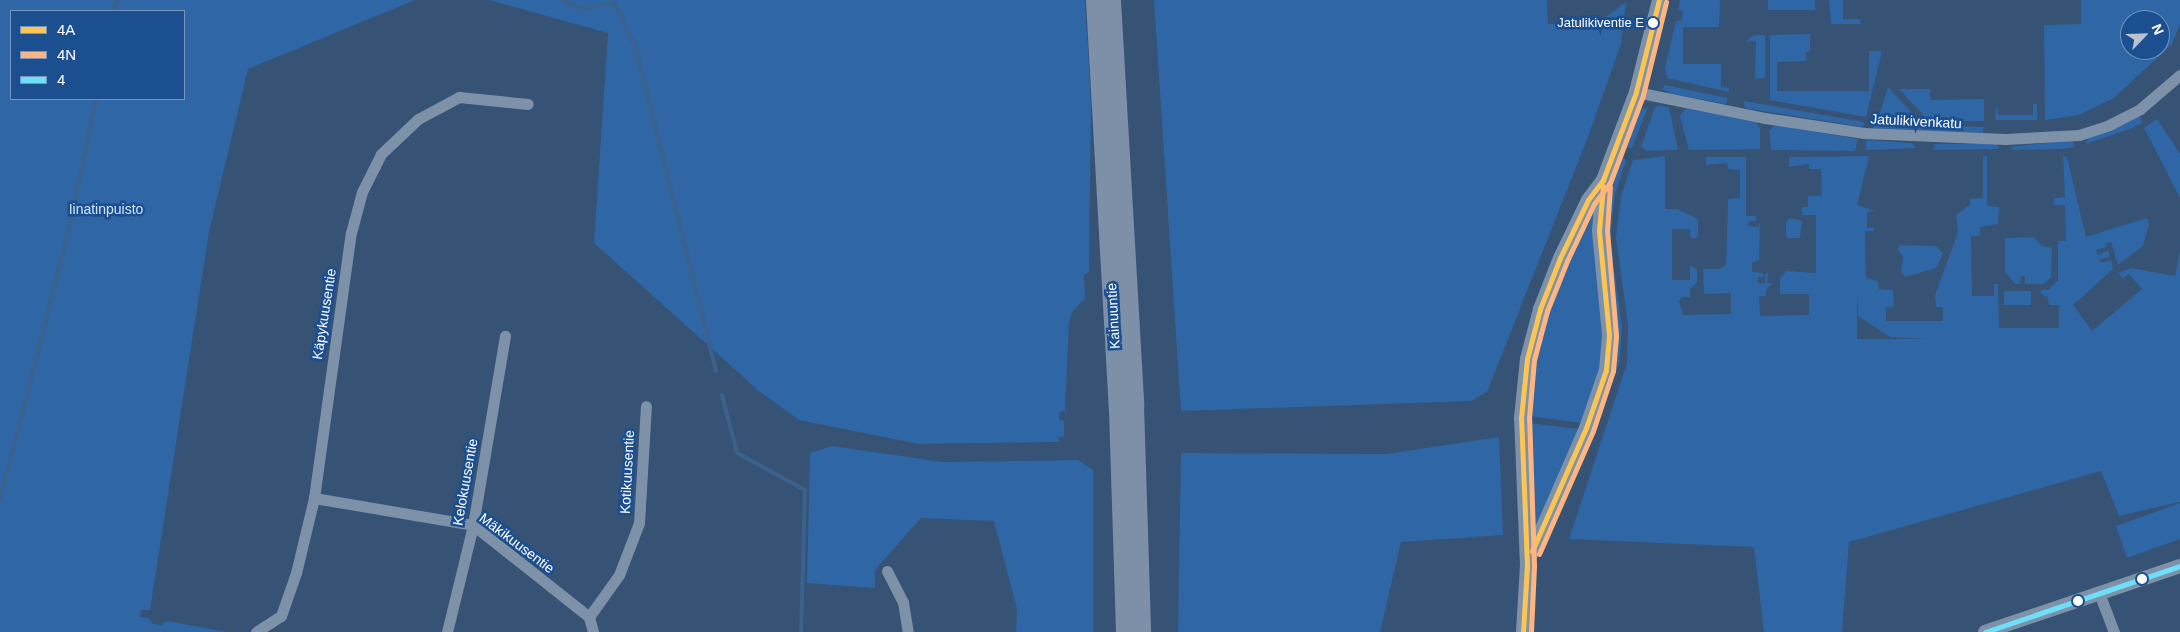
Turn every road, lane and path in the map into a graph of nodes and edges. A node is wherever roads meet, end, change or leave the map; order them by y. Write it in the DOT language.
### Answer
graph roads {
  1 [pos="1095,0"];
  2 [pos="1111,0"];
  3 [pos="1659,0"];
  4 [pos="2180,75"];
  5 [pos="1636,92"];
  6 [pos="528,104"];
  7 [pos="1603,180"];
  8 [pos="505,336"];
  9 [pos="646,406"];
  10 [pos="314,498"];
  11 [pos="473,525"];
  12 [pos="1527,565"];
  13 [pos="2180,566"];
  14 [pos="886,571"];
  15 [pos="2099,593"];
  16 [pos="589,617"];
  17 [pos="256,632"];
  18 [pos="447,632"];
  19 [pos="593,632"];
  20 [pos="908,632"];
  21 [pos="1125,632"];
  22 [pos="1141,632"];
  23 [pos="1523,632"];
  24 [pos="1984,632"];
  25 [pos="2114,632"];
  1 -- 21 [label="highway, Kainuuntie"];
  2 -- 22 [label="highway, Kainuuntie"];
  3 -- 5 [label="street"];
  4 -- 5 [label="street, Jatulikivenkatu"];
  5 -- 7 [label="street"];
  6 -- 10 [label="street, Käpykuusentie"];
  7 -- 12 [label="street"];
  7 -- 12 [label="street"];
  8 -- 11 [label="street, Kelokuusentie"];
  9 -- 16 [label="street, Kotikuusentie"];
  10 -- 11 [label="street, Mäkikuusentie"];
  10 -- 17 [label="street, Käpykuusentie"];
  11 -- 16 [label="street, Mäkikuusentie"];
  11 -- 18 [label="street, Kelokuusentie"];
  12 -- 23 [label="street"];
  13 -- 15 [label="street"];
  14 -- 20 [label="street"];
  15 -- 24 [label="street"];
  15 -- 25 [label="street"];
  16 -- 19 [label="street"];
}
